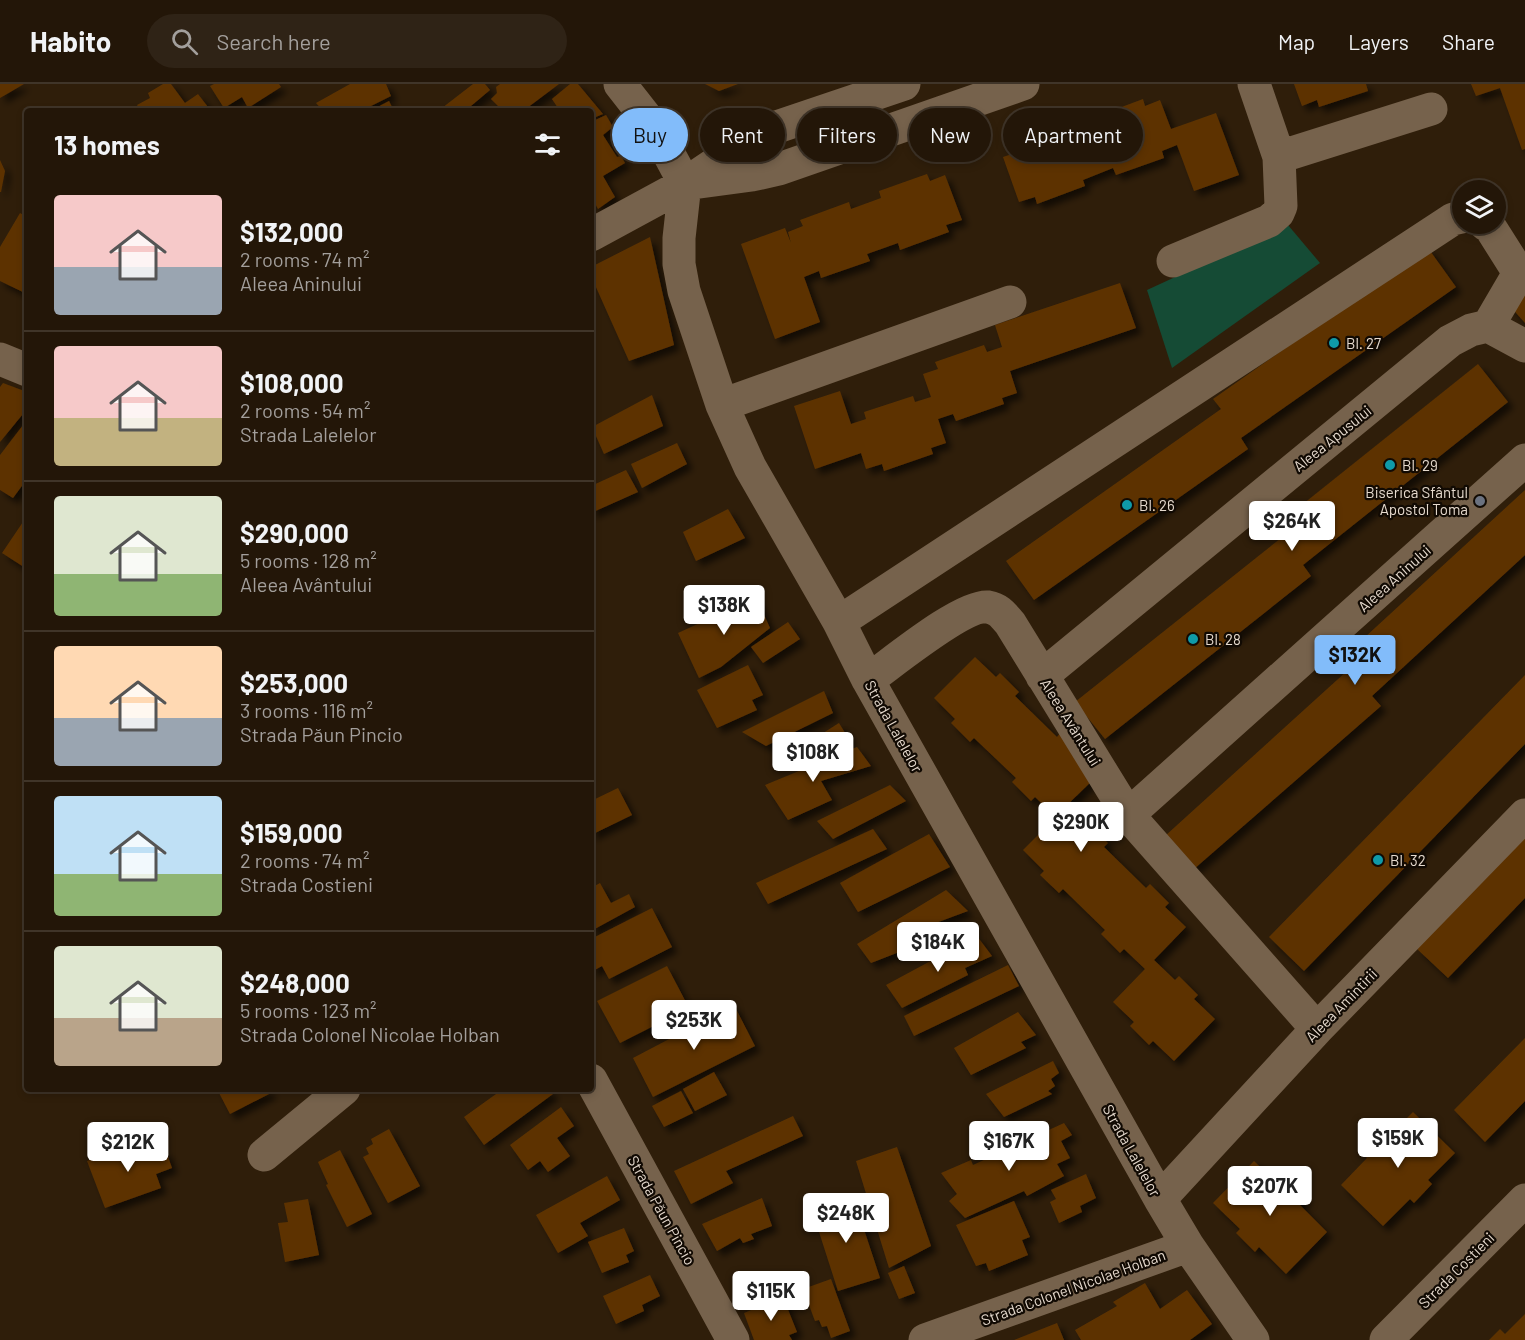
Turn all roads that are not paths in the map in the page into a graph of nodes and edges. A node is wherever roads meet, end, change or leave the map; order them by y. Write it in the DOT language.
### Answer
graph roads {
  1 [pos="620,84"];
  2 [pos="904,84"];
  3 [pos="1023,84"];
  4 [pos="1254,84"];
  5 [pos="1431,109"];
  6 [pos="1279,157"];
  7 [pos="684,184"];
  8 [pos="1452,219"];
  9 [pos="594,233"];
  10 [pos="1495,234"];
  11 [pos="1173,261"];
  12 [pos="1522,271"];
  13 [pos="1010,302"];
  14 [pos="1488,326"];
  15 [pos="1525,346"];
  16 [pos="0,359"];
  17 [pos="24,369"];
  18 [pos="722,405"];
  19 [pos="1525,460"];
  20 [pos="839,622"];
  21 [pos="1042,676"];
  22 [pos="868,680"];
  23 [pos="1128,815"];
  24 [pos="1525,815"];
  25 [pos="1317,1029"];
  26 [pos="594,1085"];
  27 [pos="340,1092"];
  28 [pos="264,1155"];
  29 [pos="1160,1199"];
  30 [pos="1525,1200"];
  31 [pos="1188,1246"];
  32 [pos="733,1340"];
  33 [pos="925,1340"];
  34 [pos="1253,1340"];
  35 [pos="1386,1340"];
  1 -- 7 [label="street"];
  2 -- 7 [label="street"];
  3 -- 7 [label="street"];
  4 -- 6 [label="street"];
  5 -- 6 [label="street"];
  6 -- 11 [label="street"];
  7 -- 9 [label="street"];
  7 -- 18 [label="street, Strada Lalelelor"];
  8 -- 20 [label="street"];
  10 -- 12 [label="street"];
  12 -- 14 [label="street"];
  13 -- 18 [label="street"];
  14 -- 15 [label="street"];
  14 -- 21 [label="street, Aleea Apusului"];
  16 -- 17 [label="street"];
  18 -- 20 [label="street, Strada Lalelelor"];
  19 -- 23 [label="street, Aleea Aninului"];
  20 -- 22 [label="street, Strada Lalelelor"];
  21 -- 22 [label="street, Aleea Avântului"];
  21 -- 23 [label="street, Aleea Avântului"];
  22 -- 29 [label="street, Strada Lalelelor"];
  23 -- 25 [label="street, Aleea Avântului"];
  24 -- 25 [label="street, Aleea Amintirii"];
  25 -- 29 [label="street, Aleea Amintirii"];
  26 -- 32 [label="street, Strada Păun Pincio"];
  27 -- 28 [label="street"];
  29 -- 31 [label="street, Strada Lalelelor"];
  30 -- 35 [label="street, Strada Costieni"];
  31 -- 33 [label="street, Strada Colonel Nicolae Holban"];
  31 -- 34 [label="street, Strada Lalelelor"];
}
